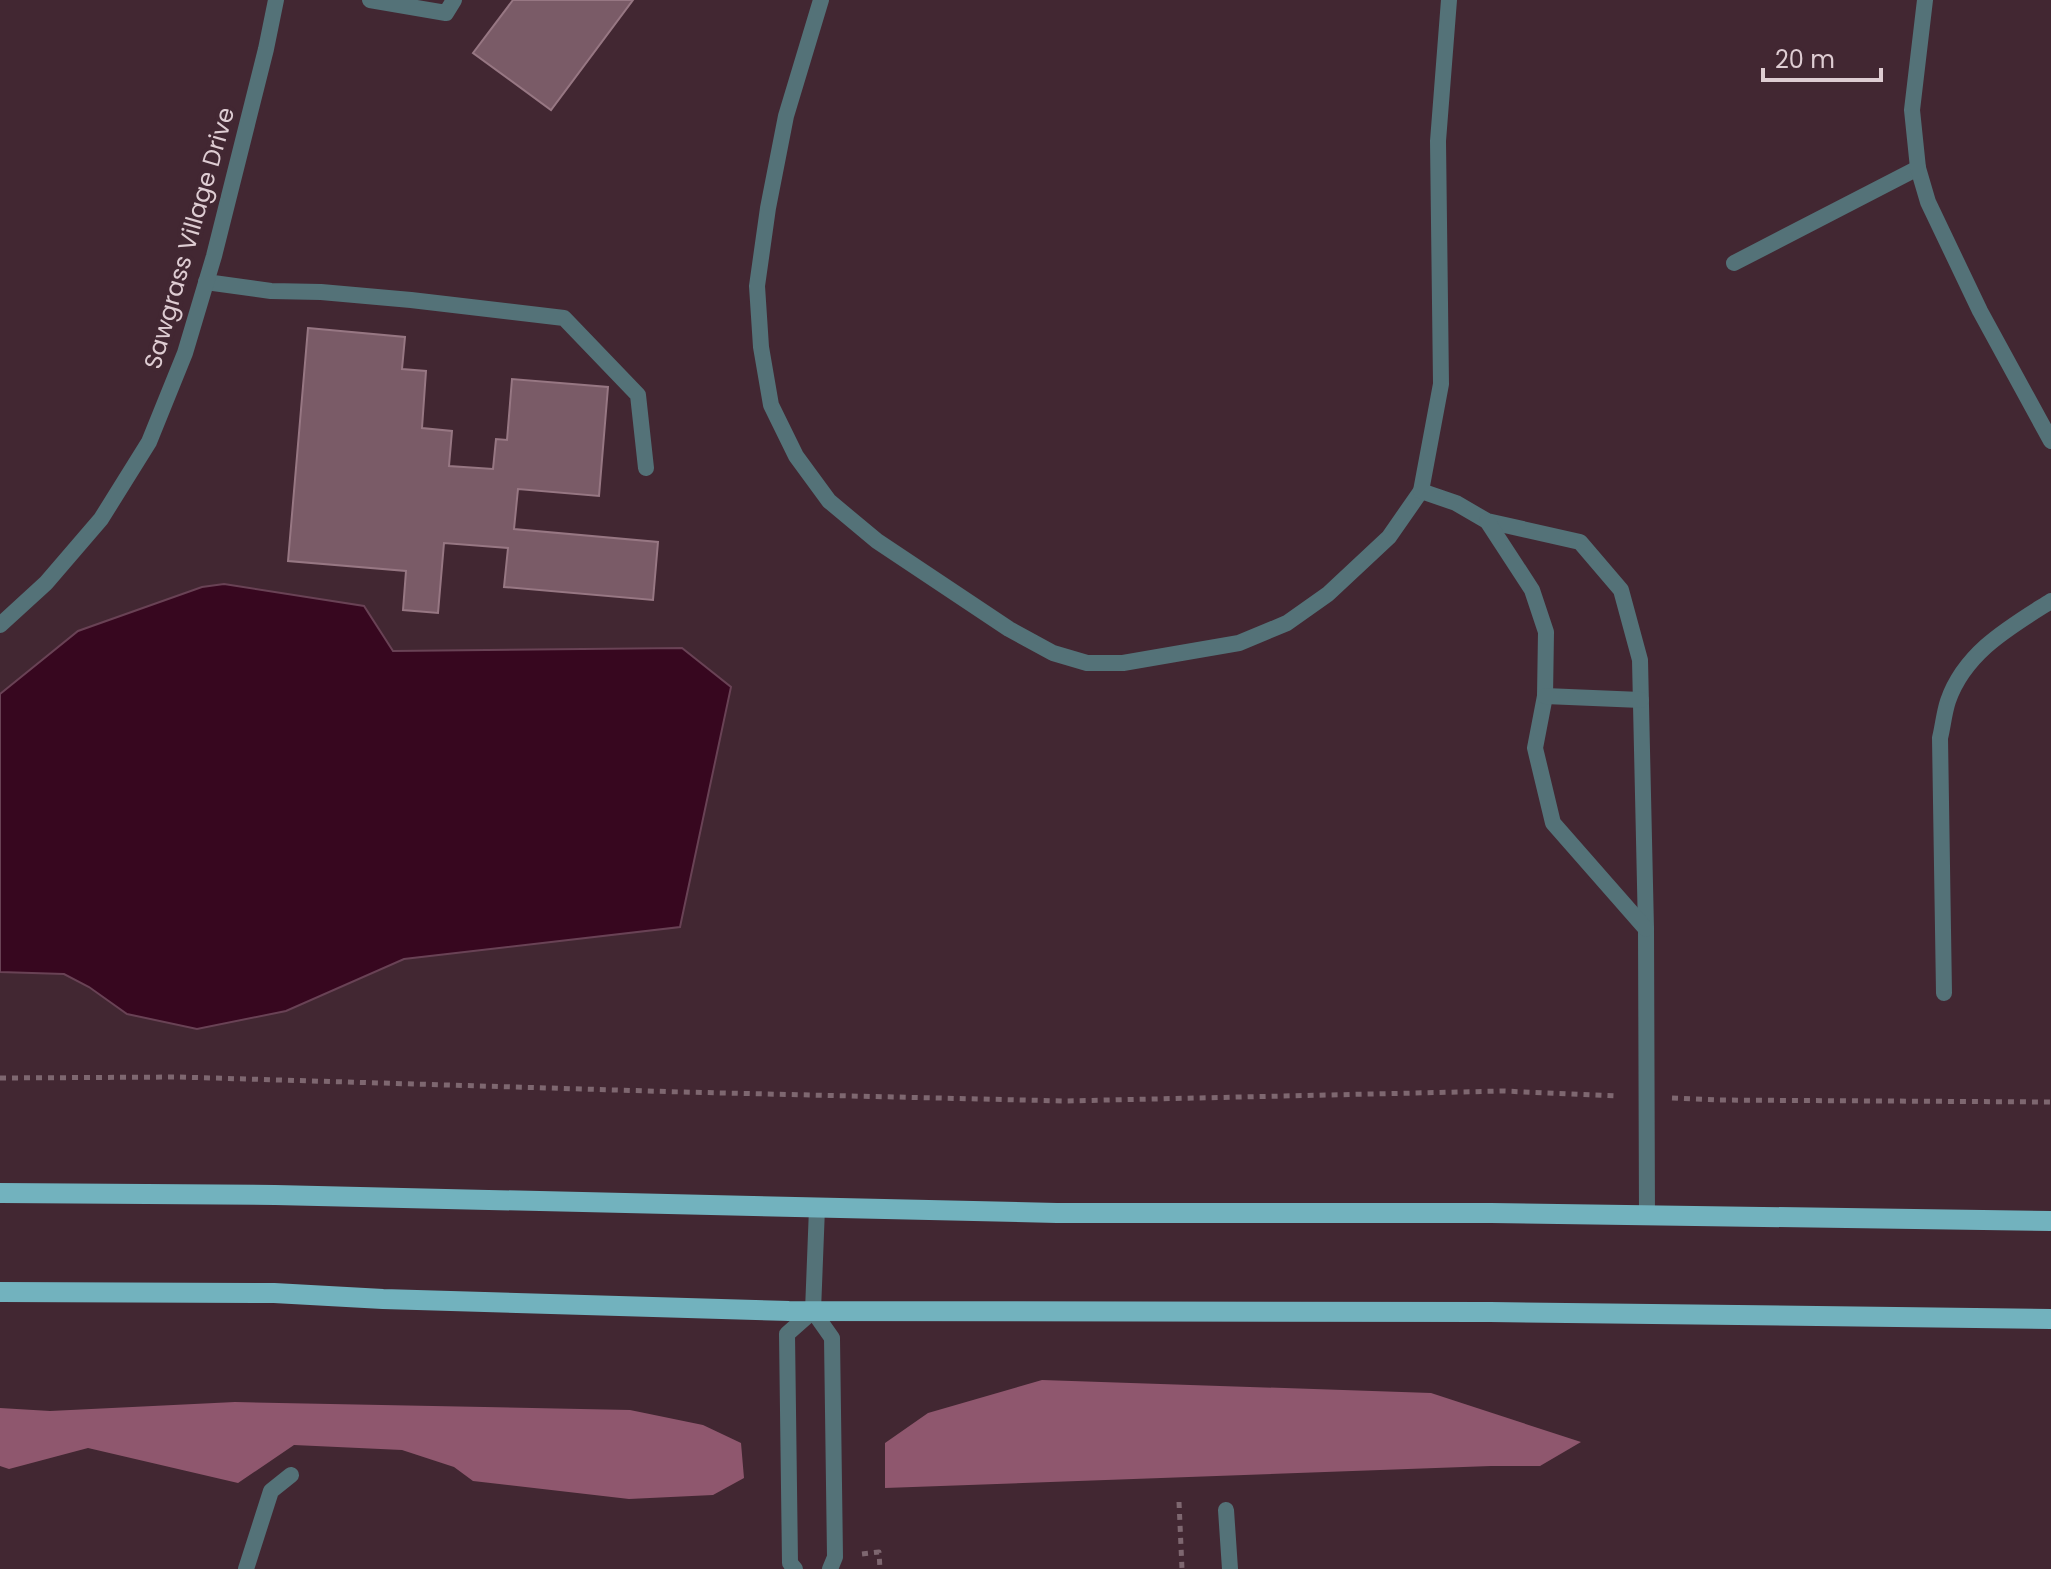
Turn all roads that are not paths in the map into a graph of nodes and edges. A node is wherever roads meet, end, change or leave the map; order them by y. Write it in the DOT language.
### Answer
graph roads {
  1 [pos="276,0"];
  2 [pos="373,0"];
  3 [pos="454,0"];
  4 [pos="821,0"];
  5 [pos="1449,0"];
  6 [pos="1925,0"];
  7 [pos="1918,168"];
  8 [pos="1734,263"];
  9 [pos="206,282"];
  10 [pos="2051,441"];
  11 [pos="646,468"];
  12 [pos="1421,491"];
  13 [pos="1487,521"];
  14 [pos="2051,601"];
  15 [pos="0,625"];
  16 [pos="1545,696"];
  17 [pos="1641,700"];
  18 [pos="1646,929"];
  19 [pos="1944,993"];
  20 [pos="0,1193"];
  21 [pos="817,1208"];
  22 [pos="1647,1215"];
  23 [pos="2051,1221"];
  24 [pos="0,1292"];
  25 [pos="813,1311"];
  26 [pos="2051,1319"];
  27 [pos="291,1475"];
  28 [pos="1226,1510"];
  29 [pos="246,1569"];
  30 [pos="795,1569"];
  31 [pos="830,1569"];
  32 [pos="1230,1569"];
  1 -- 9 [label="street, Sawgrass Village Drive"];
  2 -- 3 [label="street"];
  4 -- 12 [label="street"];
  5 -- 12 [label="street"];
  6 -- 7 [label="street"];
  7 -- 8 [label="street"];
  7 -- 10 [label="street"];
  9 -- 11 [label="street"];
  9 -- 15 [label="street, Sawgrass Village Drive"];
  12 -- 13 [label="street"];
  13 -- 16 [label="street"];
  13 -- 17 [label="street"];
  14 -- 19 [label="street"];
  16 -- 17 [label="street"];
  16 -- 18 [label="street"];
  17 -- 18 [label="street"];
  18 -- 22 [label="street"];
  20 -- 21 [label="main road"];
  21 -- 22 [label="main road"];
  21 -- 25 [label="street"];
  22 -- 23 [label="main road"];
  24 -- 25 [label="main road"];
  25 -- 26 [label="main road"];
  25 -- 30 [label="street"];
  25 -- 31 [label="street"];
  27 -- 29 [label="street"];
  28 -- 32 [label="street"];
}
